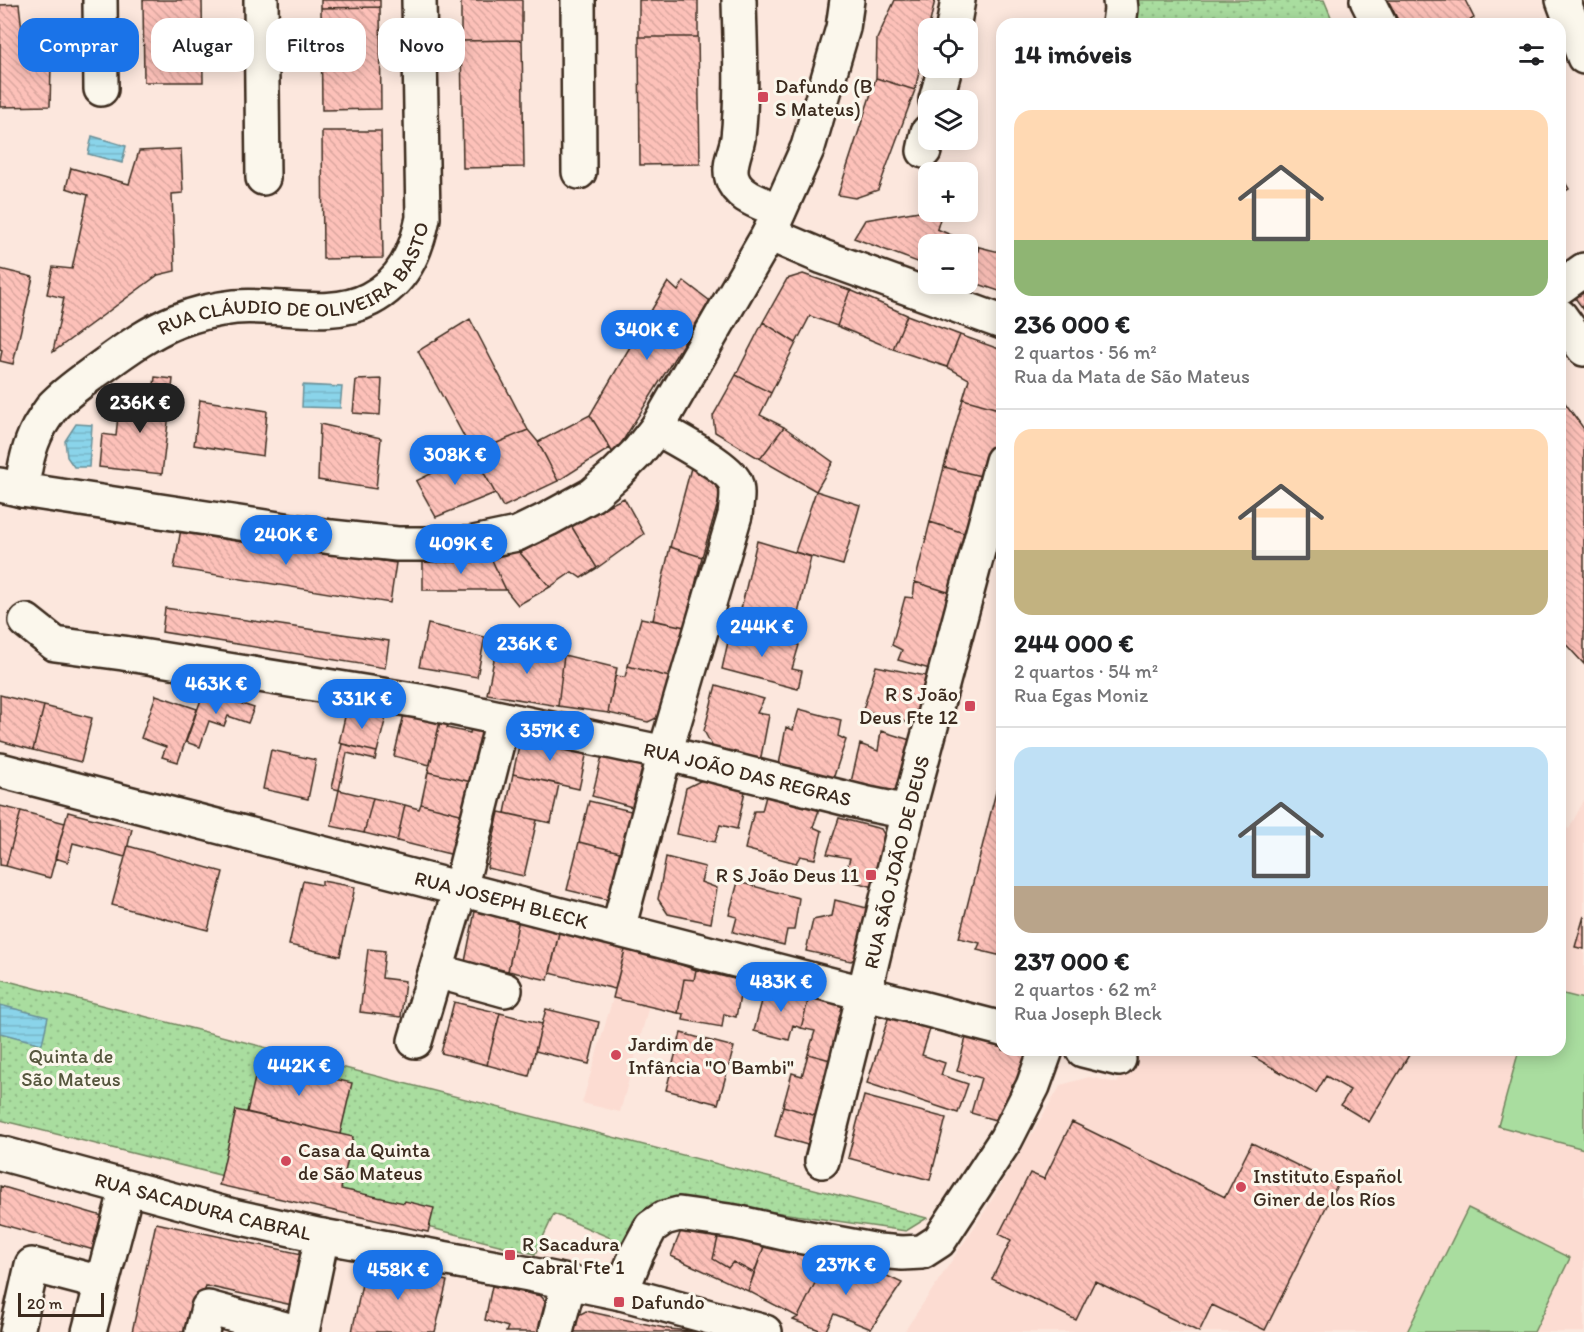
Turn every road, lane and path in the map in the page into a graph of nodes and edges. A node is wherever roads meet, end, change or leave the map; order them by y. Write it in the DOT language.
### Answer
graph roads {
  1 [pos="100,0"];
  2 [pos="261,0"];
  3 [pos="419,0"];
  4 [pos="578,0"];
  5 [pos="739,0"];
  6 [pos="847,0"];
  7 [pos="958,0"];
  8 [pos="1120,0"];
  9 [pos="1367,0"];
  10 [pos="1563,0"];
  11 [pos="955,18"];
  12 [pos="1120,18"];
  13 [pos="1376,18"];
  14 [pos="1584,57"];
  15 [pos="101,89"];
  16 [pos="579,172"];
  17 [pos="263,178"];
  18 [pos="774,222"];
  19 [pos="1584,270"];
  20 [pos="1566,283"];
  21 [pos="996,319"];
  22 [pos="1566,324"];
  23 [pos="1584,349"];
  24 [pos="657,428"];
  25 [pos="996,483"];
  26 [pos="11,488"];
  27 [pos="26,621"];
  28 [pos="503,720"];
  29 [pos="665,753"];
  30 [pos="0,770"];
  31 [pos="908,812"];
  32 [pos="460,889"];
  33 [pos="618,929"];
  34 [pos="436,970"];
  35 [pos="505,990"];
  36 [pos="864,994"];
  37 [pos="996,1027"];
  38 [pos="415,1041"];
  39 [pos="1044,1056"];
  40 [pos="1107,1056"];
  41 [pos="1119,1059"];
  42 [pos="0,1153"];
  43 [pos="822,1161"];
  44 [pos="127,1188"];
  45 [pos="322,1236"];
  46 [pos="101,1283"];
  47 [pos="568,1285"];
  48 [pos="621,1293"];
  49 [pos="17,1332"];
  50 [pos="89,1332"];
  51 [pos="202,1332"];
  52 [pos="296,1332"];
  53 [pos="302,1332"];
  54 [pos="556,1332"];
  55 [pos="765,1332"];
  1 -- 15 [label="street"];
  2 -- 17 [label="street"];
  3 -- 26 [label="street, RUA CLÁUDIO DE OLIVEIRA BASTO"];
  4 -- 16 [label="street"];
  5 -- 18 [label="street"];
  6 -- 18 [label="street"];
  7 -- 11 [label="street"];
  8 -- 12 [label="street"];
  9 -- 13 [label="street"];
  10 -- 14 [label="street"];
  18 -- 21 [label="street"];
  18 -- 24 [label="street"];
  19 -- 20 [label="street"];
  22 -- 23 [label="street"];
  24 -- 26 [label="street"];
  24 -- 29 [label="street"];
  25 -- 31 [label="street, RUA SÃO JOÃO DE DEUS"];
  27 -- 28 [label="street, RUA JOÃO DAS REGRAS"];
  28 -- 29 [label="street, RUA JOÃO DAS REGRAS"];
  28 -- 32 [label="street"];
  29 -- 31 [label="street, RUA JOÃO DAS REGRAS"];
  29 -- 33 [label="street"];
  30 -- 32 [label="street, RUA JOSEPH BLECK"];
  31 -- 36 [label="street, RUA SÃO JOÃO DE DEUS"];
  32 -- 33 [label="street, RUA JOSEPH BLECK"];
  32 -- 34 [label="street"];
  33 -- 36 [label="street, RUA JOSEPH BLECK"];
  34 -- 35 [label="street"];
  34 -- 38 [label="street"];
  36 -- 37 [label="street, RUA JOSEPH BLECK"];
  36 -- 43 [label="street, RUA SÃO JOÃO DE DEUS"];
  39 -- 48 [label="street"];
  40 -- 41 [label="street"];
  42 -- 44 [label="street, RUA SACADURA CABRAL"];
  44 -- 45 [label="street, RUA SACADURA CABRAL"];
  44 -- 46 [label="street"];
  45 -- 47 [label="street, RUA SACADURA CABRAL"];
  45 -- 53 [label="street"];
  46 -- 49 [label="street"];
  46 -- 50 [label="street"];
  47 -- 48 [label="street, RUA SACADURA CABRAL"];
  47 -- 54 [label="street"];
  48 -- 55 [label="street, RUA SACADURA CABRAL"];
  51 -- 52 [label="street"];
}
